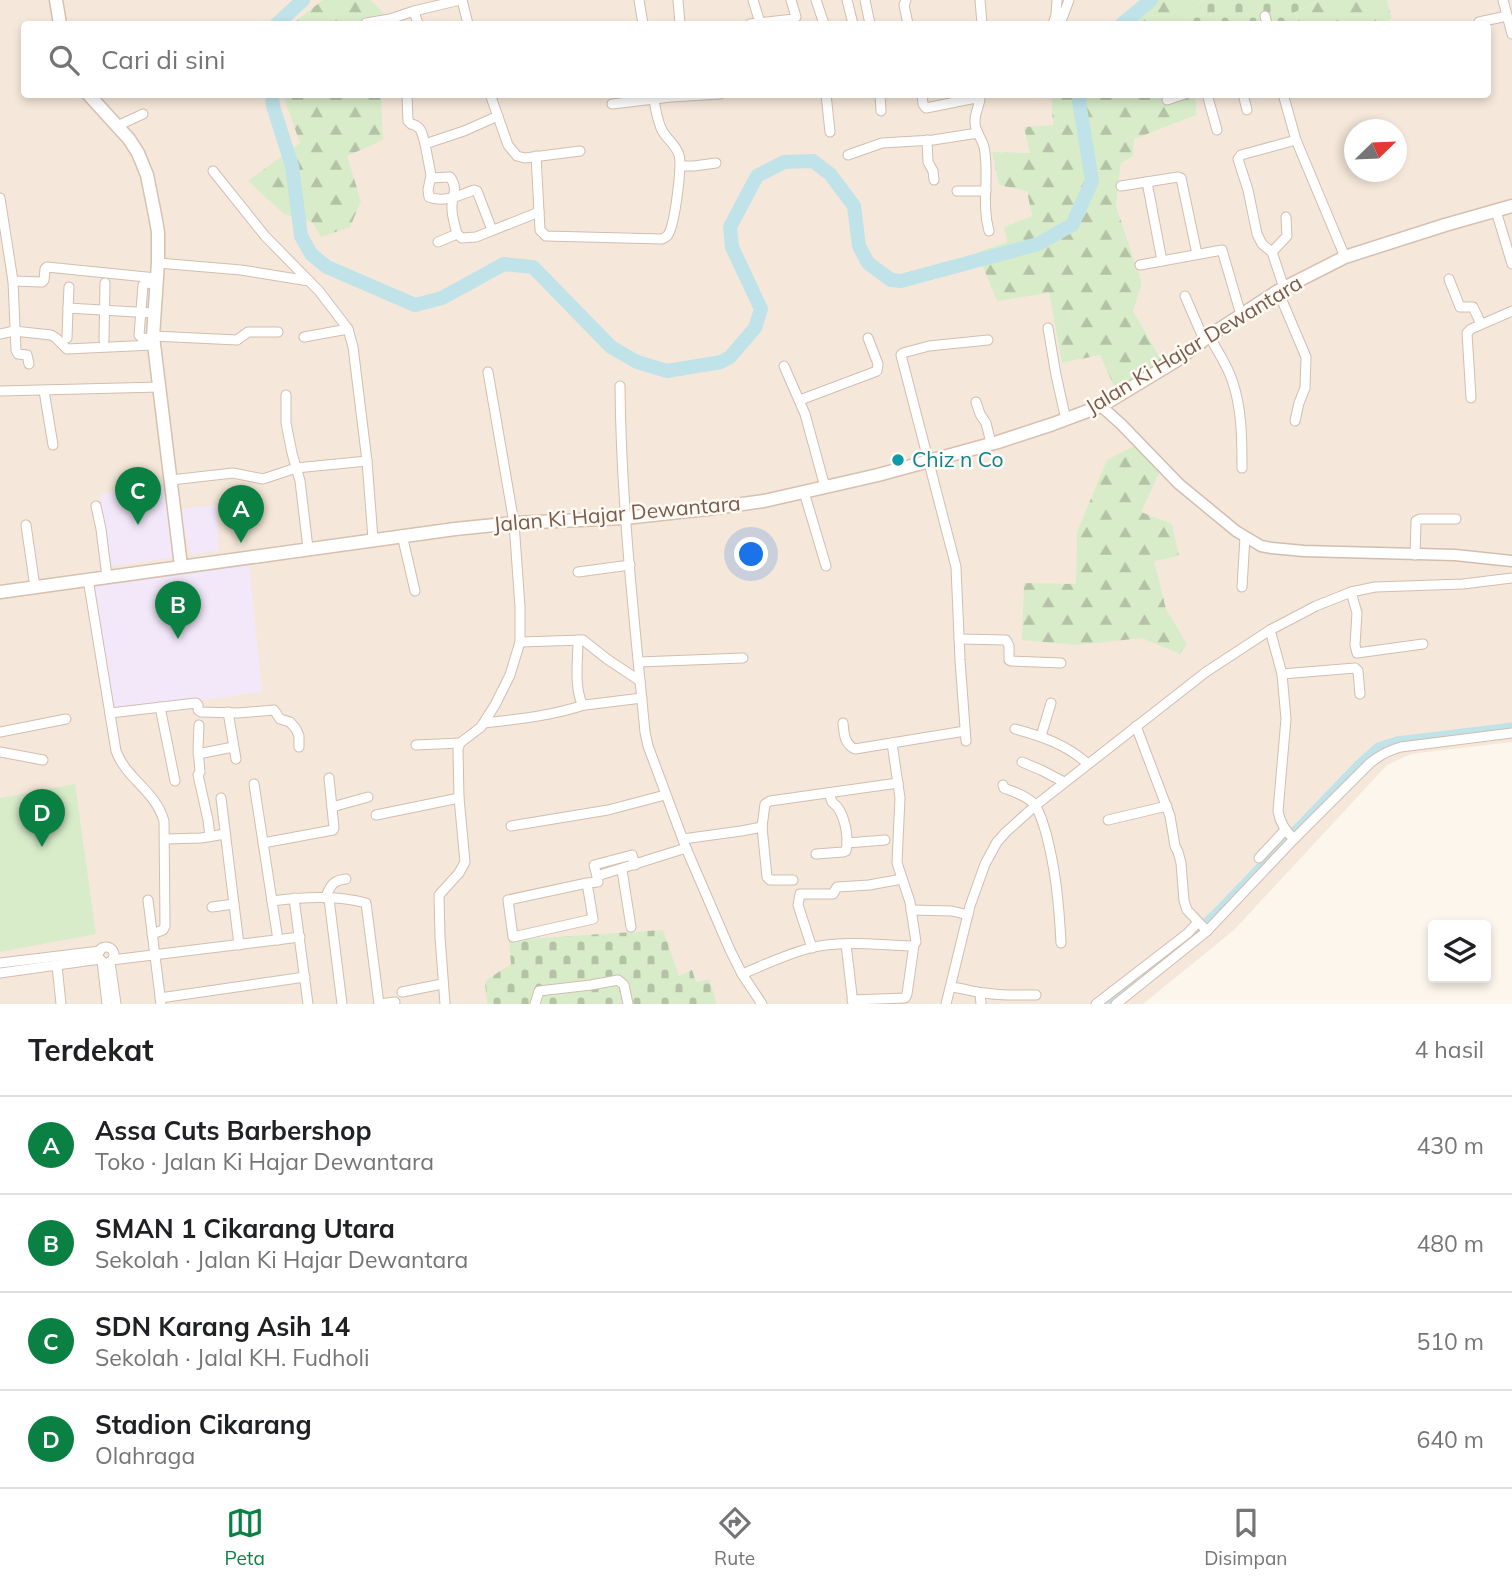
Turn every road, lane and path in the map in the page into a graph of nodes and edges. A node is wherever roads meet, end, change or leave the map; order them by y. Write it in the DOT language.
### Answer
graph roads {
  1 [pos="57,0"];
  2 [pos="461,0"];
  3 [pos="639,0"];
  4 [pos="678,0"];
  5 [pos="753,0"];
  6 [pos="791,0"];
  7 [pos="816,0"];
  8 [pos="847,0"];
  9 [pos="865,0"];
  10 [pos="906,0"];
  11 [pos="980,0"];
  12 [pos="1057,0"];
  13 [pos="1069,0"];
  14 [pos="1503,0"];
  15 [pos="414,11"];
  16 [pos="1507,16"];
  17 [pos="60,21"];
  18 [pos="378,21"];
  19 [pos="417,21"];
  20 [pos="467,21"];
  21 [pos="642,21"];
  22 [pos="680,21"];
  23 [pos="755,21"];
  24 [pos="778,21"];
  25 [pos="823,21"];
  26 [pos="852,21"];
  27 [pos="869,21"];
  28 [pos="907,21"];
  29 [pos="982,21"];
  30 [pos="1054,21"];
  31 [pos="1060,21"];
  32 [pos="1484,21"];
  33 [pos="1512,34"];
  34 [pos="92,98"];
  35 [pos="407,98"];
  36 [pos="491,98"];
  37 [pos="647,98"];
  38 [pos="653,98"];
  39 [pos="826,98"];
  40 [pos="880,98"];
  41 [pos="922,98"];
  42 [pos="969,98"];
  43 [pos="979,98"];
  44 [pos="1173,98"];
  45 [pos="1209,98"];
  46 [pos="1244,98"];
  47 [pos="1284,98"];
  48 [pos="1167,100"];
  49 [pos="612,104"];
  50 [pos="1247,110"];
  51 [pos="881,111"];
  52 [pos="143,114"];
  53 [pos="498,117"];
  54 [pos="117,125"];
  55 [pos="1217,130"];
  56 [pos="830,132"];
  57 [pos="978,133"];
  58 [pos="1296,140"];
  59 [pos="927,141"];
  60 [pos="425,144"];
  61 [pos="580,151"];
  62 [pos="848,155"];
  63 [pos="536,156"];
  64 [pos="716,163"];
  65 [pos="681,166"];
  66 [pos="213,171"];
  67 [pos="431,178"];
  68 [pos="934,180"];
  69 [pos="1147,182"];
  70 [pos="1121,186"];
  71 [pos="957,191"];
  72 [pos="986,191"];
  73 [pos="454,197"];
  74 [pos="0,199"];
  75 [pos="1512,206"];
  76 [pos="1496,211"];
  77 [pos="539,212"];
  78 [pos="1286,217"];
  79 [pos="492,230"];
  80 [pos="989,231"];
  81 [pos="457,234"];
  82 [pos="438,242"];
  83 [pos="1272,252"];
  84 [pos="1197,254"];
  85 [pos="1345,257"];
  86 [pos="1162,261"];
  87 [pos="158,263"];
  88 [pos="1512,264"];
  89 [pos="1140,265"];
  90 [pos="1450,279"];
  91 [pos="13,281"];
  92 [pos="155,281"];
  93 [pos="310,281"];
  94 [pos="105,283"];
  95 [pos="69,287"];
  96 [pos="1281,290"];
  97 [pos="1185,296"];
  98 [pos="68,308"];
  99 [pos="105,310"];
  100 [pos="1512,311"];
  101 [pos="148,312"];
  102 [pos="1241,316"];
  103 [pos="1481,324"];
  104 [pos="1048,328"];
  105 [pos="348,329"];
  106 [pos="14,331"];
  107 [pos="278,332"];
  108 [pos="0,334"];
  109 [pos="304,337"];
  110 [pos="66,338"];
  111 [pos="868,338"];
  112 [pos="1206,338"];
  113 [pos="104,340"];
  114 [pos="153,340"];
  115 [pos="988,340"];
  116 [pos="29,364"];
  117 [pos="784,366"];
  118 [pos="488,372"];
  119 [pos="620,386"];
  120 [pos="159,387"];
  121 [pos="0,391"];
  122 [pos="44,391"];
  123 [pos="286,395"];
  124 [pos="1471,398"];
  125 [pos="800,400"];
  126 [pos="976,402"];
  127 [pos="1101,406"];
  128 [pos="1066,419"];
  129 [pos="1295,421"];
  130 [pos="991,443"];
  131 [pos="53,445"];
  132 [pos="929,460"];
  133 [pos="367,461"];
  134 [pos="296,468"];
  135 [pos="1242,468"];
  136 [pos="171,480"];
  137 [pos="825,487"];
  138 [pos="804,492"];
  139 [pos="96,506"];
  140 [pos="625,518"];
  141 [pos="1456,519"];
  142 [pos="514,523"];
  143 [pos="26,525"];
  144 [pos="402,535"];
  145 [pos="1245,537"];
  146 [pos="373,539"];
  147 [pos="308,548"];
  148 [pos="1415,555"];
  149 [pos="1512,561"];
  150 [pos="630,565"];
  151 [pos="181,566"];
  152 [pos="826,566"];
  153 [pos="579,572"];
  154 [pos="107,577"];
  155 [pos="1512,578"];
  156 [pos="88,579"];
  157 [pos="35,587"];
  158 [pos="1242,587"];
  159 [pos="415,590"];
  160 [pos="0,592"];
  161 [pos="1351,592"];
  162 [pos="1269,630"];
  163 [pos="959,639"];
  164 [pos="578,640"];
  165 [pos="520,642"];
  166 [pos="1423,644"];
  167 [pos="743,658"];
  168 [pos="639,662"];
  169 [pos="1061,663"];
  170 [pos="1282,674"];
  171 [pos="640,681"];
  172 [pos="1360,694"];
  173 [pos="642,698"];
  174 [pos="1051,704"];
  175 [pos="584,705"];
  176 [pos="160,707"];
  177 [pos="228,712"];
  178 [pos="110,713"];
  179 [pos="66,719"];
  180 [pos="484,723"];
  181 [pos="843,723"];
  182 [pos="199,725"];
  183 [pos="1136,726"];
  184 [pos="1015,729"];
  185 [pos="0,732"];
  186 [pos="1512,733"];
  187 [pos="1041,736"];
  188 [pos="460,743"];
  189 [pos="892,743"];
  190 [pos="416,745"];
  191 [pos="233,747"];
  192 [pos="299,747"];
  193 [pos="0,752"];
  194 [pos="198,754"];
  195 [pos="43,760"];
  196 [pos="236,760"];
  197 [pos="1022,762"];
  198 [pos="1088,764"];
  199 [pos="329,778"];
  200 [pos="175,781"];
  201 [pos="1064,782"];
  202 [pos="898,783"];
  203 [pos="254,784"];
  204 [pos="1003,785"];
  205 [pos="829,793"];
  206 [pos="665,795"];
  207 [pos="368,797"];
  208 [pos="459,798"];
  209 [pos="221,799"];
  210 [pos="1036,806"];
  211 [pos="1167,806"];
  212 [pos="332,807"];
  213 [pos="376,815"];
  214 [pos="1108,820"];
  215 [pos="511,826"];
  216 [pos="762,827"];
  217 [pos="225,834"];
  218 [pos="1289,834"];
  219 [pos="210,836"];
  220 [pos="165,839"];
  221 [pos="885,840"];
  222 [pos="263,843"];
  223 [pos="847,843"];
  224 [pos="684,844"];
  225 [pos="816,854"];
  226 [pos="1259,858"];
  227 [pos="635,865"];
  228 [pos="622,870"];
  229 [pos="597,876"];
  230 [pos="345,879"];
  231 [pos="902,879"];
  232 [pos="793,880"];
  233 [pos="587,883"];
  234 [pos="294,898"];
  235 [pos="327,899"];
  236 [pos="148,900"];
  237 [pos="272,901"];
  238 [pos="234,904"];
  239 [pos="212,907"];
  240 [pos="911,910"];
  241 [pos="968,915"];
  242 [pos="1202,926"];
  243 [pos="631,927"];
  244 [pos="152,934"];
  245 [pos="300,937"];
  246 [pos="278,940"];
  247 [pos="1061,943"];
  248 [pos="846,944"];
  249 [pos="239,945"];
  250 [pos="914,945"];
  251 [pos="812,948"];
  252 [pos="155,955"];
  253 [pos="105,959"];
  254 [pos="0,964"];
  255 [pos="57,966"];
  256 [pos="0,973"];
  257 [pos="742,974"];
  258 [pos="305,977"];
  259 [pos="442,984"];
  260 [pos="951,987"];
  261 [pos="401,992"];
  262 [pos="980,993"];
  263 [pos="1036,995"];
  264 [pos="1115,999"];
  265 [pos="161,1001"];
  266 [pos="395,1002"];
  267 [pos="853,1002"];
  268 [pos="61,1004"];
  269 [pos="107,1004"];
  270 [pos="116,1004"];
  271 [pos="308,1004"];
  272 [pos="342,1004"];
  273 [pos="379,1004"];
  274 [pos="445,1004"];
  275 [pos="535,1004"];
  276 [pos="628,1004"];
  277 [pos="762,1004"];
  278 [pos="946,1004"];
  279 [pos="981,1004"];
  280 [pos="1096,1004"];
  1 -- 17 [label="main road"];
  2 -- 15 [label="street"];
  2 -- 20 [label="street"];
  3 -- 21 [label="street"];
  4 -- 22 [label="street"];
  5 -- 23 [label="street"];
  6 -- 24 [label="street"];
  7 -- 25 [label="street"];
  8 -- 26 [label="street"];
  9 -- 27 [label="street"];
  10 -- 28 [label="street"];
  11 -- 29 [label="street"];
  12 -- 30 [label="street"];
  13 -- 31 [label="street"];
  14 -- 16 [label="street"];
  15 -- 18 [label="street"];
  15 -- 19 [label="street"];
  16 -- 32 [label="street"];
  16 -- 33 [label="street"];
  34 -- 54 [label="main road"];
  35 -- 60 [label="street"];
  36 -- 53 [label="street"];
  37 -- 49 [label="street"];
  38 -- 65 [label="street"];
  39 -- 56 [label="street"];
  40 -- 51 [label="street"];
  41 -- 42 [label="street"];
  43 -- 57 [label="street"];
  44 -- 48 [label="street"];
  45 -- 55 [label="street"];
  46 -- 50 [label="street"];
  47 -- 58 [label="street"];
  52 -- 54 [label="street"];
  53 -- 60 [label="street"];
  53 -- 63 [label="street"];
  54 -- 87 [label="main road"];
  57 -- 59 [label="street"];
  57 -- 72 [label="street"];
  58 -- 83 [label="street"];
  58 -- 85 [label="street"];
  59 -- 62 [label="street"];
  59 -- 68 [label="street"];
  60 -- 67 [label="street"];
  61 -- 63 [label="street"];
  63 -- 77 [label="street"];
  64 -- 65 [label="street"];
  65 -- 77 [label="street"];
  66 -- 93 [label="street"];
  67 -- 73 [label="street"];
  67 -- 73 [label="street"];
  69 -- 70 [label="street"];
  69 -- 84 [label="street"];
  69 -- 86 [label="street"];
  71 -- 72 [label="street"];
  72 -- 80 [label="street"];
  73 -- 79 [label="street"];
  73 -- 81 [label="street"];
  74 -- 91 [label="street"];
  75 -- 76 [label="main road, Jalan Ki Hajar Dewantara"];
  76 -- 85 [label="main road, Jalan Ki Hajar Dewantara"];
  76 -- 88 [label="street"];
  77 -- 79 [label="street"];
  78 -- 83 [label="street"];
  79 -- 81 [label="street"];
  81 -- 82 [label="street"];
  83 -- 96 [label="street"];
  84 -- 86 [label="street"];
  84 -- 102 [label="street"];
  85 -- 96 [label="main road, Jalan Ki Hajar Dewantara"];
  86 -- 89 [label="street"];
  87 -- 92 [label="main road"];
  87 -- 93 [label="street"];
  90 -- 103 [label="street"];
  91 -- 92 [label="street"];
  91 -- 106 [label="street"];
  92 -- 101 [label="main road"];
  93 -- 105 [label="street"];
  94 -- 99 [label="street"];
  95 -- 98 [label="street"];
  96 -- 102 [label="main road, Jalan Ki Hajar Dewantara"];
  96 -- 129 [label="street"];
  97 -- 112 [label="street"];
  98 -- 99 [label="street"];
  98 -- 110 [label="street"];
  99 -- 101 [label="street"];
  99 -- 113 [label="street"];
  100 -- 103 [label="street"];
  101 -- 114 [label="main road"];
  102 -- 112 [label="main road, Jalan Ki Hajar Dewantara"];
  103 -- 124 [label="street"];
  104 -- 128 [label="street"];
  105 -- 109 [label="street"];
  105 -- 133 [label="street"];
  106 -- 108 [label="street"];
  106 -- 114 [label="street"];
  106 -- 116 [label="street"];
  107 -- 114 [label="street"];
  111 -- 125 [label="street"];
  112 -- 127 [label="main road, Jalan Ki Hajar Dewantara"];
  112 -- 135 [label="street"];
  114 -- 120 [label="main road"];
  115 -- 132 [label="street"];
  117 -- 125 [label="street"];
  118 -- 142 [label="street"];
  119 -- 140 [label="street"];
  120 -- 122 [label="street"];
  120 -- 136 [label="main road"];
  121 -- 122 [label="street"];
  122 -- 131 [label="street"];
  123 -- 134 [label="street"];
  125 -- 137 [label="street"];
  126 -- 130 [label="street"];
  127 -- 128 [label="main road, Jalan Ki Hajar Dewantara"];
  127 -- 145 [label="street"];
  128 -- 130 [label="main road, Jalan Ki Hajar Dewantara"];
  130 -- 132 [label="main road, Jalan Ki Hajar Dewantara"];
  132 -- 137 [label="main road, Jalan Ki Hajar Dewantara"];
  132 -- 163 [label="street"];
  133 -- 134 [label="street"];
  133 -- 146 [label="street"];
  134 -- 136 [label="street"];
  134 -- 147 [label="street"];
  136 -- 151 [label="main road"];
  137 -- 138 [label="main road, Jalan Ki Hajar Dewantara"];
  138 -- 140 [label="main road, Jalan Ki Hajar Dewantara"];
  138 -- 152 [label="street"];
  139 -- 154 [label="street"];
  140 -- 142 [label="main road, Jalan Ki Hajar Dewantara"];
  140 -- 150 [label="street"];
  141 -- 148 [label="street"];
  142 -- 144 [label="main road, Jalan Ki Hajar Dewantara"];
  142 -- 165 [label="street"];
  143 -- 157 [label="street"];
  144 -- 146 [label="main road, Jalan Ki Hajar Dewantara"];
  144 -- 159 [label="street"];
  145 -- 148 [label="street"];
  145 -- 158 [label="street"];
  146 -- 147 [label="main road, Jalan Ki Hajar Dewantara"];
  147 -- 151 [label="main road, Jalan Ki Hajar Dewantara"];
  148 -- 149 [label="street"];
  150 -- 153 [label="street"];
  150 -- 168 [label="street"];
  151 -- 154 [label="main road, Jalan Ki Hajar Dewantara"];
  154 -- 156 [label="main road, Jalan Ki Hajar Dewantara"];
  155 -- 161 [label="street"];
  156 -- 157 [label="main road, Jalan Ki Hajar Dewantara"];
  156 -- 178 [label="street"];
  157 -- 160 [label="main road, Jalan Ki Hajar Dewantara"];
  161 -- 162 [label="street"];
  161 -- 166 [label="street"];
  162 -- 170 [label="street"];
  162 -- 183 [label="street"];
  163 -- 169 [label="street"];
  163 -- 189 [label="street"];
  164 -- 165 [label="street"];
  164 -- 171 [label="street"];
  164 -- 175 [label="street"];
  165 -- 180 [label="street"];
  167 -- 168 [label="street"];
  168 -- 171 [label="street"];
  170 -- 172 [label="street"];
  170 -- 218 [label="street"];
  171 -- 173 [label="street"];
  173 -- 175 [label="street"];
  173 -- 206 [label="street"];
  174 -- 187 [label="street"];
  175 -- 180 [label="street"];
  176 -- 177 [label="street"];
  176 -- 178 [label="street"];
  176 -- 200 [label="street"];
  177 -- 191 [label="street"];
  177 -- 192 [label="street"];
  178 -- 220 [label="street"];
  179 -- 185 [label="street"];
  180 -- 188 [label="street"];
  181 -- 189 [label="street"];
  182 -- 194 [label="street"];
  183 -- 198 [label="street"];
  183 -- 211 [label="street"];
  184 -- 187 [label="street"];
  186 -- 218 [label="street"];
  187 -- 198 [label="street"];
  188 -- 190 [label="street"];
  188 -- 208 [label="street"];
  189 -- 202 [label="street"];
  191 -- 194 [label="street"];
  191 -- 196 [label="street"];
  193 -- 195 [label="street"];
  194 -- 219 [label="street"];
  197 -- 201 [label="street"];
  198 -- 201 [label="street"];
  199 -- 212 [label="street"];
  201 -- 210 [label="street"];
  202 -- 205 [label="street"];
  202 -- 231 [label="street"];
  203 -- 222 [label="street"];
  204 -- 210 [label="street"];
  205 -- 216 [label="street"];
  205 -- 223 [label="street"];
  206 -- 215 [label="street"];
  206 -- 224 [label="street"];
  207 -- 212 [label="street"];
  208 -- 213 [label="street"];
  208 -- 259 [label="street"];
  209 -- 217 [label="street"];
  210 -- 241 [label="street"];
  210 -- 247 [label="street"];
  211 -- 214 [label="street"];
  211 -- 242 [label="street"];
  212 -- 222 [label="street"];
  216 -- 224 [label="street"];
  216 -- 232 [label="street"];
  217 -- 219 [label="street"];
  217 -- 238 [label="street"];
  218 -- 226 [label="street"];
  218 -- 242 [label="street"];
  219 -- 220 [label="street"];
  220 -- 244 [label="street"];
  221 -- 223 [label="street"];
  222 -- 237 [label="street"];
  223 -- 225 [label="street"];
  224 -- 227 [label="street"];
  224 -- 257 [label="street"];
  227 -- 228 [label="street"];
  227 -- 229 [label="street"];
  228 -- 229 [label="street"];
  228 -- 243 [label="street"];
  229 -- 233 [label="street"];
  230 -- 235 [label="street"];
  231 -- 240 [label="street"];
  231 -- 251 [label="street"];
  233 -- 233 [label="street"];
  234 -- 235 [label="street"];
  234 -- 237 [label="street"];
  234 -- 245 [label="street"];
  235 -- 272 [label="street"];
  235 -- 273 [label="street"];
  236 -- 244 [label="street"];
  237 -- 246 [label="street"];
  238 -- 239 [label="street"];
  238 -- 249 [label="street"];
  240 -- 241 [label="street"];
  240 -- 250 [label="street"];
  241 -- 260 [label="street"];
  242 -- 264 [label="street"];
  244 -- 252 [label="street"];
  245 -- 246 [label="street"];
  245 -- 258 [label="street"];
  246 -- 249 [label="street"];
  248 -- 250 [label="street"];
  248 -- 251 [label="street"];
  248 -- 267 [label="street"];
  249 -- 252 [label="street"];
  250 -- 267 [label="street"];
  251 -- 257 [label="street"];
  252 -- 253 [label="street"];
  252 -- 265 [label="street"];
  253 -- 254 [label="street"];
  253 -- 255 [label="street"];
  253 -- 269 [label="street"];
  253 -- 270 [label="street"];
  255 -- 256 [label="street"];
  255 -- 268 [label="street"];
  257 -- 277 [label="street"];
  258 -- 265 [label="street"];
  258 -- 271 [label="street"];
  259 -- 261 [label="street"];
  259 -- 274 [label="street"];
  260 -- 262 [label="street"];
  260 -- 278 [label="street"];
  262 -- 263 [label="street"];
  262 -- 279 [label="street"];
  264 -- 280 [label="street"];
  266 -- 273 [label="street"];
  275 -- 276 [label="street"];
}
